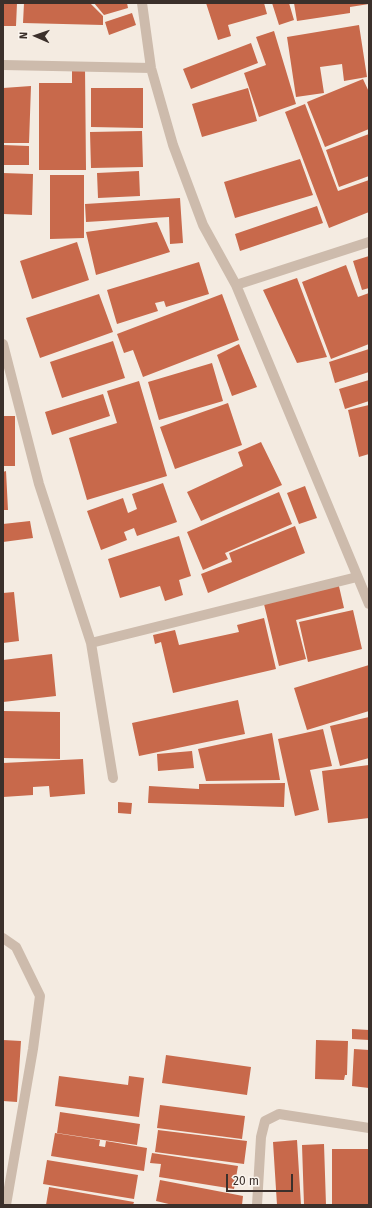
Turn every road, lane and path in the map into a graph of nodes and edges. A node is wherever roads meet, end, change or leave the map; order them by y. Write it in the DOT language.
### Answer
graph roads {
  1 [pos="142,3"];
  2 [pos="3,65"];
  3 [pos="151,68"];
  4 [pos="369,242"];
  5 [pos="236,285"];
  6 [pos="3,344"];
  7 [pos="357,577"];
  8 [pos="369,604"];
  9 [pos="91,644"];
  10 [pos="113,778"];
  11 [pos="3,938"];
  12 [pos="369,1128"];
  13 [pos="6,1205"];
  14 [pos="258,1205"];
  1 -- 3 [label="street"];
  2 -- 3 [label="street"];
  3 -- 5 [label="street"];
  4 -- 5 [label="street"];
  5 -- 7 [label="street"];
  6 -- 9 [label="street"];
  7 -- 8 [label="street"];
  7 -- 9 [label="street"];
  9 -- 10 [label="street"];
  11 -- 13 [label="street"];
  12 -- 14 [label="street"];
}
